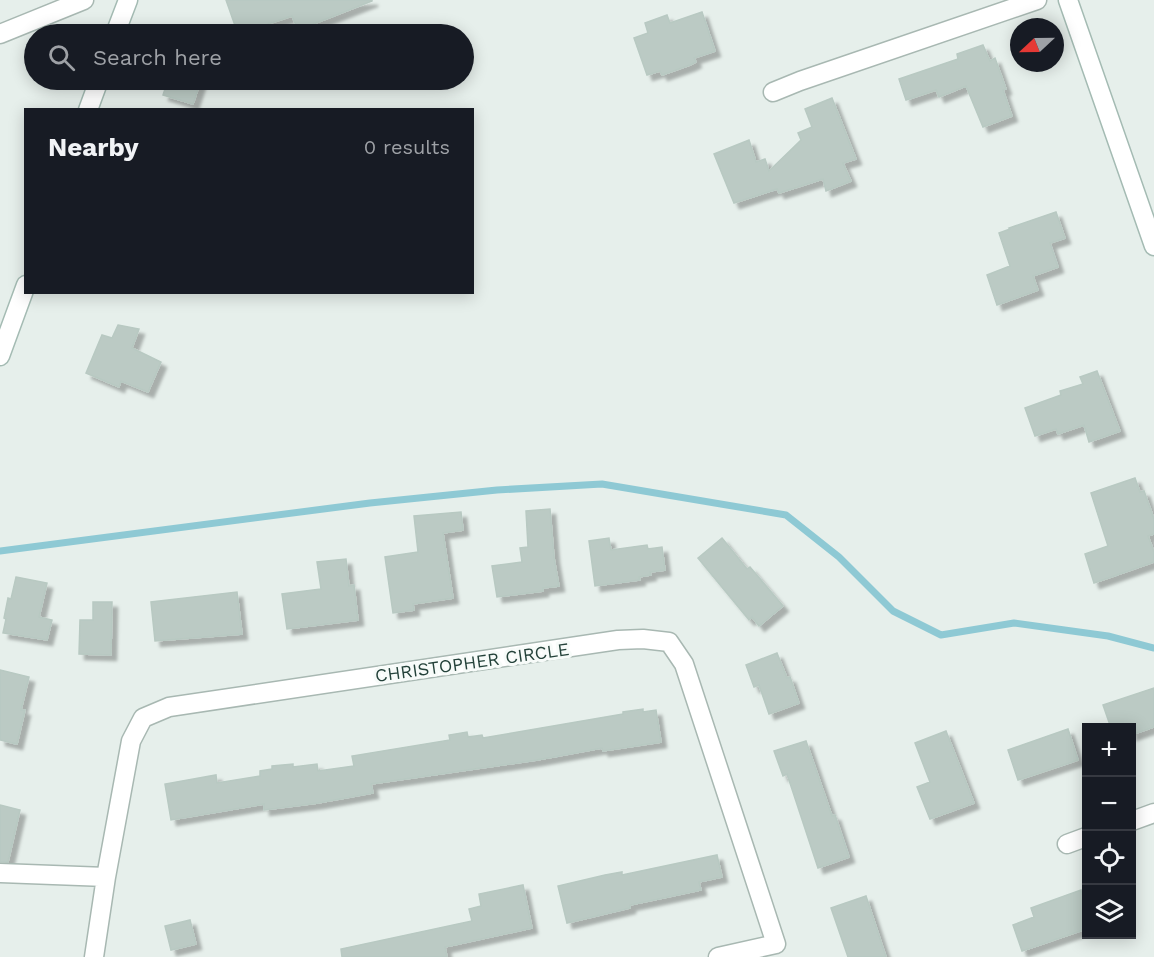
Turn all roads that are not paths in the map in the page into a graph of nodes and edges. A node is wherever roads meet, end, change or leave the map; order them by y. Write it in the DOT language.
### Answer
graph roads {
  1 [pos="84,0"];
  2 [pos="128,0"];
  3 [pos="1037,0"];
  4 [pos="1068,0"];
  5 [pos="24,24"];
  6 [pos="25,24"];
  7 [pos="119,24"];
  8 [pos="0,34"];
  9 [pos="95,90"];
  10 [pos="773,92"];
  11 [pos="89,108"];
  12 [pos="1154,246"];
  13 [pos="24,290"];
  14 [pos="0,356"];
  15 [pos="1154,813"];
  16 [pos="1136,819"];
  17 [pos="1082,838"];
  18 [pos="1067,844"];
  19 [pos="0,873"];
  20 [pos="106,877"];
  21 [pos="94,957"];
  22 [pos="718,957"];
  1 -- 6 [label="street"];
  2 -- 7 [label="street"];
  3 -- 10 [label="street"];
  4 -- 12 [label="street"];
  5 -- 8 [label="street"];
  9 -- 11 [label="street"];
  13 -- 14 [label="street"];
  15 -- 16 [label="street"];
  17 -- 18 [label="street"];
  19 -- 20 [label="street"];
  20 -- 21 [label="street, CHRISTOPHER CIRCLE"];
  20 -- 22 [label="street, CHRISTOPHER CIRCLE"];
}
